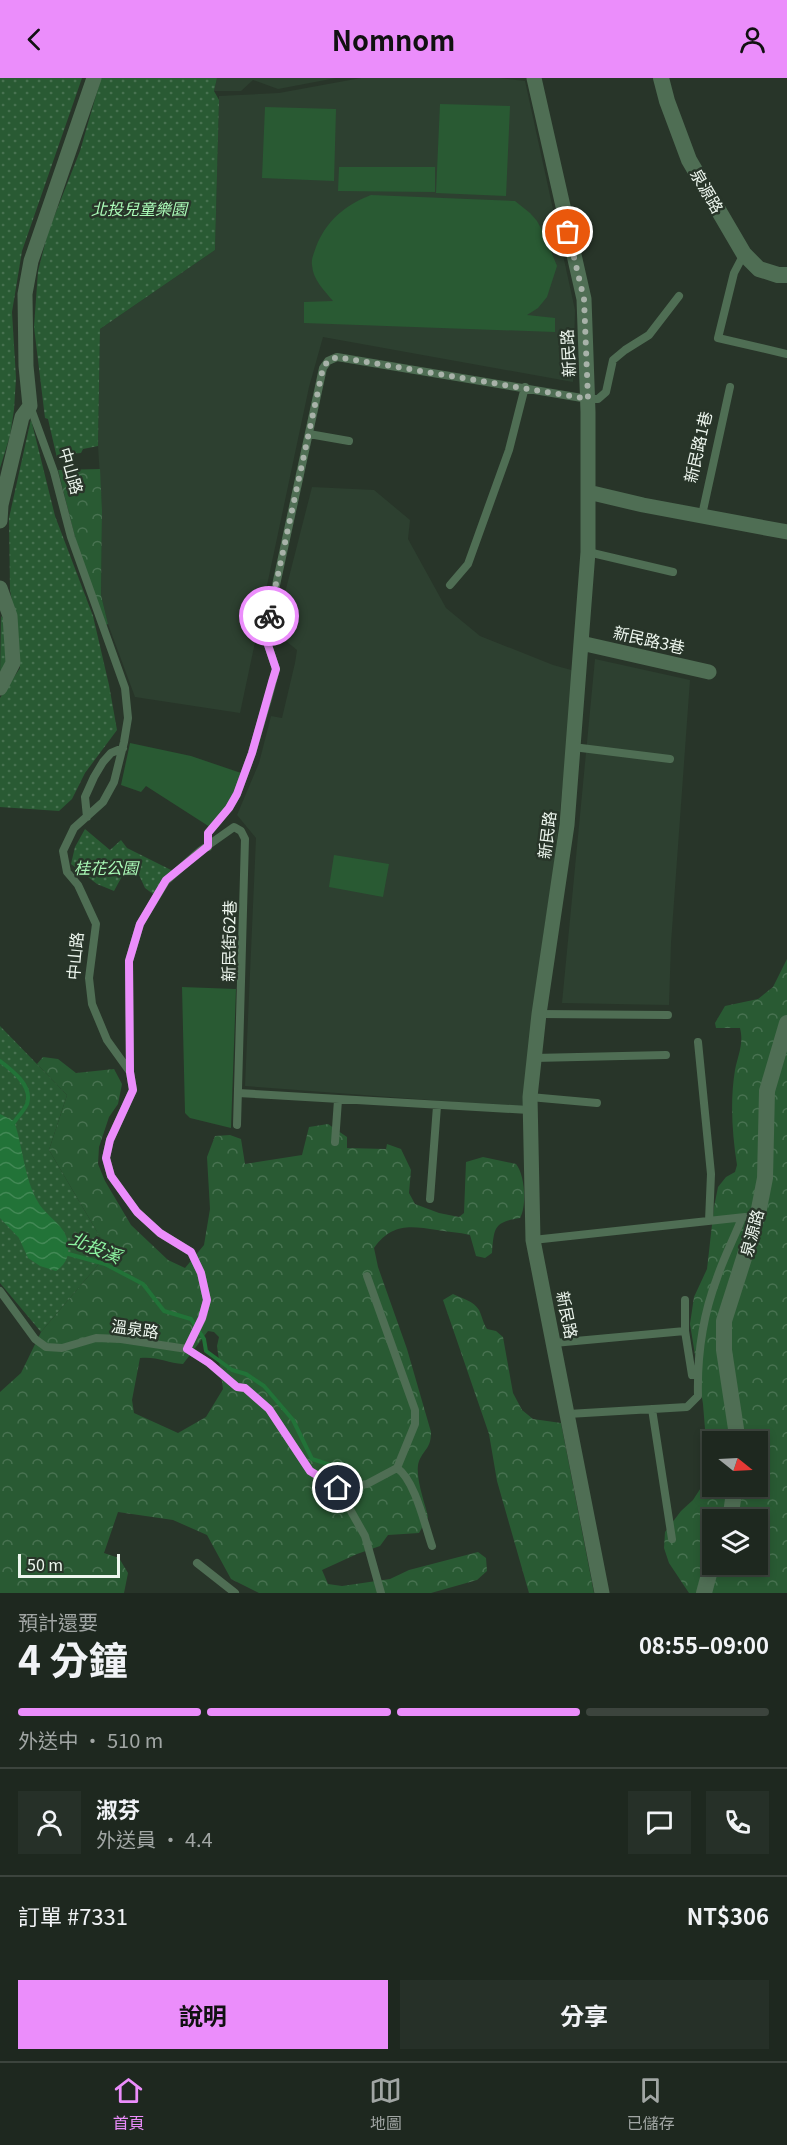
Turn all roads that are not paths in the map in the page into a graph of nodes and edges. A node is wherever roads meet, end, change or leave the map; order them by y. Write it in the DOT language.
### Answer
graph roads {
  1 [pos="94,78"];
  2 [pos="534,78"];
  3 [pos="661,78"];
  4 [pos="744,254"];
  5 [pos="787,275"];
  6 [pos="680,296"];
  7 [pos="787,354"];
  8 [pos="525,387"];
  9 [pos="730,387"];
  10 [pos="588,399"];
  11 [pos="30,406"];
  12 [pos="309,434"];
  13 [pos="349,441"];
  14 [pos="588,492"];
  15 [pos="702,515"];
  16 [pos="0,521"];
  17 [pos="787,532"];
  18 [pos="588,552"];
  19 [pos="673,572"];
  20 [pos="450,585"];
  21 [pos="0,588"];
  22 [pos="581,643"];
  23 [pos="709,672"];
  24 [pos="0,688"];
  25 [pos="573,747"];
  26 [pos="123,748"];
  27 [pos="670,759"];
  28 [pos="87,817"];
  29 [pos="208,846"];
  30 [pos="539,1014"];
  31 [pos="668,1015"];
  32 [pos="787,1023"];
  33 [pos="698,1042"];
  34 [pos="666,1055"];
  35 [pos="534,1058"];
  36 [pos="130,1072"];
  37 [pos="238,1093"];
  38 [pos="338,1100"];
  39 [pos="529,1103"];
  40 [pos="597,1103"];
  41 [pos="436,1106"];
  42 [pos="237,1125"];
  43 [pos="335,1142"];
  44 [pos="430,1199"];
  45 [pos="750,1216"];
  46 [pos="709,1221"];
  47 [pos="533,1240"];
  48 [pos="367,1276"];
  49 [pos="0,1291"];
  50 [pos="686,1300"];
  51 [pos="686,1331"];
  52 [pos="554,1343"];
  53 [pos="187,1349"];
  54 [pos="692,1375"];
  55 [pos="652,1409"];
  56 [pos="568,1414"];
  57 [pos="736,1431"];
  58 [pos="397,1468"];
  59 [pos="338,1488"];
  60 [pos="672,1539"];
  61 [pos="432,1546"];
  62 [pos="197,1563"];
  63 [pos="709,1575"];
  64 [pos="235,1593"];
  65 [pos="381,1593"];
  66 [pos="602,1593"];
  67 [pos="704,1593"];
  1 -- 11 [label="street, 中山路"];
  2 -- 10 [label="street, 新民路"];
  3 -- 4 [label="street, 泉源路"];
  4 -- 5 [label="street, 泉源路"];
  4 -- 7 [label="lane"];
  6 -- 10 [label="lane"];
  8 -- 10 [label="lane"];
  8 -- 12 [label="lane"];
  8 -- 20 [label="lane"];
  9 -- 15 [label="lane, 新民路1巷"];
  10 -- 14 [label="street, 新民路"];
  11 -- 16 [label="street, 中山路"];
  11 -- 26 [label="lane, 中山路"];
  12 -- 13 [label="lane"];
  12 -- 29 [label="lane"];
  14 -- 15 [label="street"];
  14 -- 18 [label="street, 新民路"];
  15 -- 17 [label="street"];
  18 -- 19 [label="lane"];
  18 -- 22 [label="street, 新民路"];
  21 -- 24 [label="street"];
  22 -- 23 [label="street, 新民路3巷"];
  22 -- 25 [label="street, 新民路"];
  25 -- 27 [label="lane"];
  25 -- 30 [label="street, 新民路"];
  26 -- 28 [label="lane, 中山路"];
  26 -- 28 [label="lane"];
  28 -- 36 [label="lane, 中山路"];
  29 -- 36 [label="lane"];
  29 -- 37 [label="lane, 新民街62巷"];
  30 -- 31 [label="lane"];
  30 -- 35 [label="street, 新民路"];
  32 -- 45 [label="street, 泉源路"];
  33 -- 46 [label="lane"];
  34 -- 35 [label="lane"];
  35 -- 39 [label="street, 新民路"];
  36 -- 53 [label="lane"];
  37 -- 38 [label="lane"];
  37 -- 42 [label="lane"];
  38 -- 41 [label="lane"];
  38 -- 43 [label="lane"];
  39 -- 40 [label="lane"];
  39 -- 41 [label="lane"];
  39 -- 47 [label="street, 新民路"];
  41 -- 44 [label="lane"];
  45 -- 46 [label="lane"];
  45 -- 55 [label="lane"];
  45 -- 57 [label="street, 泉源路"];
  46 -- 47 [label="lane"];
  47 -- 52 [label="street, 新民路"];
  48 -- 58 [label="lane"];
  49 -- 53 [label="lane, 溫泉路"];
  50 -- 51 [label="lane"];
  51 -- 52 [label="lane"];
  51 -- 54 [label="lane"];
  52 -- 56 [label="street, 新民路"];
  53 -- 59 [label="lane, 溫泉路"];
  55 -- 56 [label="lane"];
  55 -- 60 [label="lane"];
  56 -- 66 [label="street, 新民路"];
  58 -- 59 [label="lane"];
  58 -- 61 [label="lane"];
  59 -- 65 [label="lane, 溫泉路"];
  62 -- 64 [label="lane"];
  63 -- 67 [label="street"];
}
